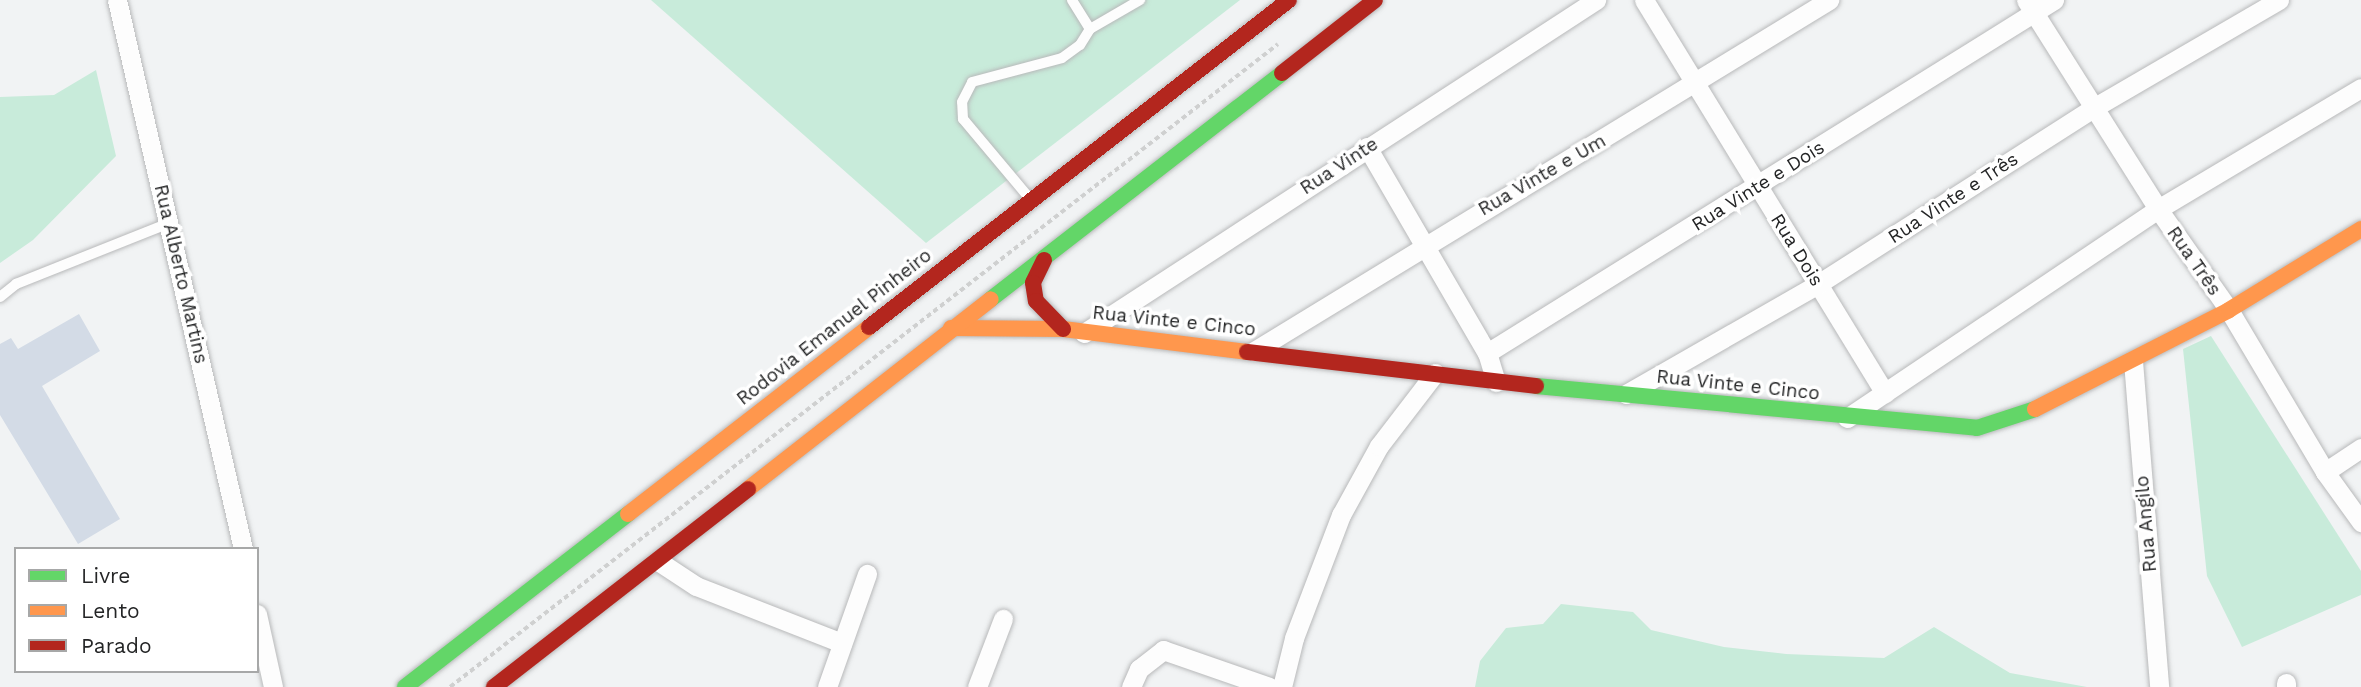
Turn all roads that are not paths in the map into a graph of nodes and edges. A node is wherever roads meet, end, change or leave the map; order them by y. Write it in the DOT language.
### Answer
graph roads {
  1 [pos="117,0"];
  2 [pos="1072,0"];
  3 [pos="1140,0"];
  4 [pos="1289,0"];
  5 [pos="1375,0"];
  6 [pos="1596,0"];
  7 [pos="1644,0"];
  8 [pos="1829,0"];
  9 [pos="2054,0"];
  10 [pos="2280,0"];
  11 [pos="2030,6"];
  12 [pos="1090,29"];
  13 [pos="1696,85"];
  14 [pos="2361,88"];
  15 [pos="2095,107"];
  16 [pos="1367,147"];
  17 [pos="1758,187"];
  18 [pos="1032,200"];
  19 [pos="2158,209"];
  20 [pos="169,223"];
  21 [pos="2361,229"];
  22 [pos="1423,245"];
  23 [pos="1044,260"];
  24 [pos="1818,284"];
  25 [pos="0,297"];
  26 [pos="2229,310"];
  27 [pos="951,328"];
  28 [pos="1063,328"];
  29 [pos="1084,332"];
  30 [pos="1254,351"];
  31 [pos="1488,353"];
  32 [pos="2133,361"];
  33 [pos="1435,373"];
  34 [pos="1496,382"];
  35 [pos="1885,393"];
  36 [pos="1626,394"];
  37 [pos="1846,418"];
  38 [pos="2361,448"];
  39 [pos="2325,472"];
  40 [pos="2361,522"];
  41 [pos="243,547"];
  42 [pos="659,561"];
  43 [pos="867,574"];
  44 [pos="1003,619"];
  45 [pos="259,623"];
  46 [pos="842,643"];
  47 [pos="273,687"];
  48 [pos="405,687"];
  49 [pos="494,687"];
  50 [pos="827,687"];
  51 [pos="977,687"];
  52 [pos="1131,687"];
  53 [pos="1269,687"];
  54 [pos="1282,687"];
  55 [pos="2160,687"];
  1 -- 20 [label="street, Rua Alberto Martins"];
  2 -- 12 [label="lane"];
  3 -- 12 [label="lane"];
  4 -- 18 [label="main road, Rodovia Emanuel Pinheiro"];
  5 -- 23 [label="main road"];
  6 -- 16 [label="street, Rua Vinte"];
  7 -- 13 [label="street, Rua Dois"];
  8 -- 13 [label="street, Rua Vinte e Um"];
  9 -- 11 [label="street, Rua Vinte e Dois"];
  10 -- 15 [label="street, Rua Vinte e Três"];
  11 -- 15 [label="street, Rua Três"];
  11 -- 17 [label="street, Rua Vinte e Dois"];
  12 -- 18 [label="lane"];
  13 -- 17 [label="street, Rua Dois"];
  13 -- 22 [label="street, Rua Vinte e Um"];
  14 -- 19 [label="street"];
  15 -- 19 [label="street, Rua Três"];
  15 -- 24 [label="street, Rua Vinte e Três"];
  16 -- 22 [label="street"];
  16 -- 29 [label="street, Rua Vinte"];
  17 -- 24 [label="street, Rua Dois"];
  17 -- 31 [label="street, Rua Vinte e Dois"];
  18 -- 48 [label="main road, Rodovia Emanuel Pinheiro"];
  19 -- 26 [label="street, Rua Três"];
  19 -- 35 [label="street"];
  20 -- 25 [label="lane"];
  20 -- 41 [label="street, Rua Alberto Martins"];
  21 -- 26 [label="main road, Rua Vinte e Cinco"];
  22 -- 30 [label="street, Rua Vinte e Um"];
  22 -- 31 [label="street"];
  23 -- 27 [label="main road"];
  23 -- 28 [label="main road"];
  24 -- 35 [label="street, Rua Dois"];
  24 -- 36 [label="street, Rua Vinte e Três"];
  26 -- 32 [label="main road, Rua Vinte e Cinco"];
  26 -- 39 [label="street, Rua Três"];
  27 -- 28 [label="main road, Rua Vinte e Cinco"];
  27 -- 42 [label="main road"];
  28 -- 29 [label="main road, Rua Vinte e Cinco"];
  29 -- 30 [label="main road, Rua Vinte e Cinco"];
  30 -- 33 [label="main road, Rua Vinte e Cinco"];
  31 -- 34 [label="street"];
  32 -- 37 [label="main road, Rua Vinte e Cinco"];
  32 -- 55 [label="street, Rua Angilo"];
  33 -- 34 [label="main road, Rua Vinte e Cinco"];
  33 -- 54 [label="street"];
  34 -- 36 [label="main road, Rua Vinte e Cinco"];
  35 -- 37 [label="street"];
  36 -- 37 [label="main road, Rua Vinte e Cinco"];
  38 -- 39 [label="street"];
  39 -- 40 [label="street, Rua Três"];
  42 -- 46 [label="street"];
  42 -- 49 [label="main road"];
  43 -- 46 [label="street"];
  44 -- 51 [label="street"];
  45 -- 47 [label="street"];
  46 -- 50 [label="street"];
  52 -- 53 [label="street"];
}
